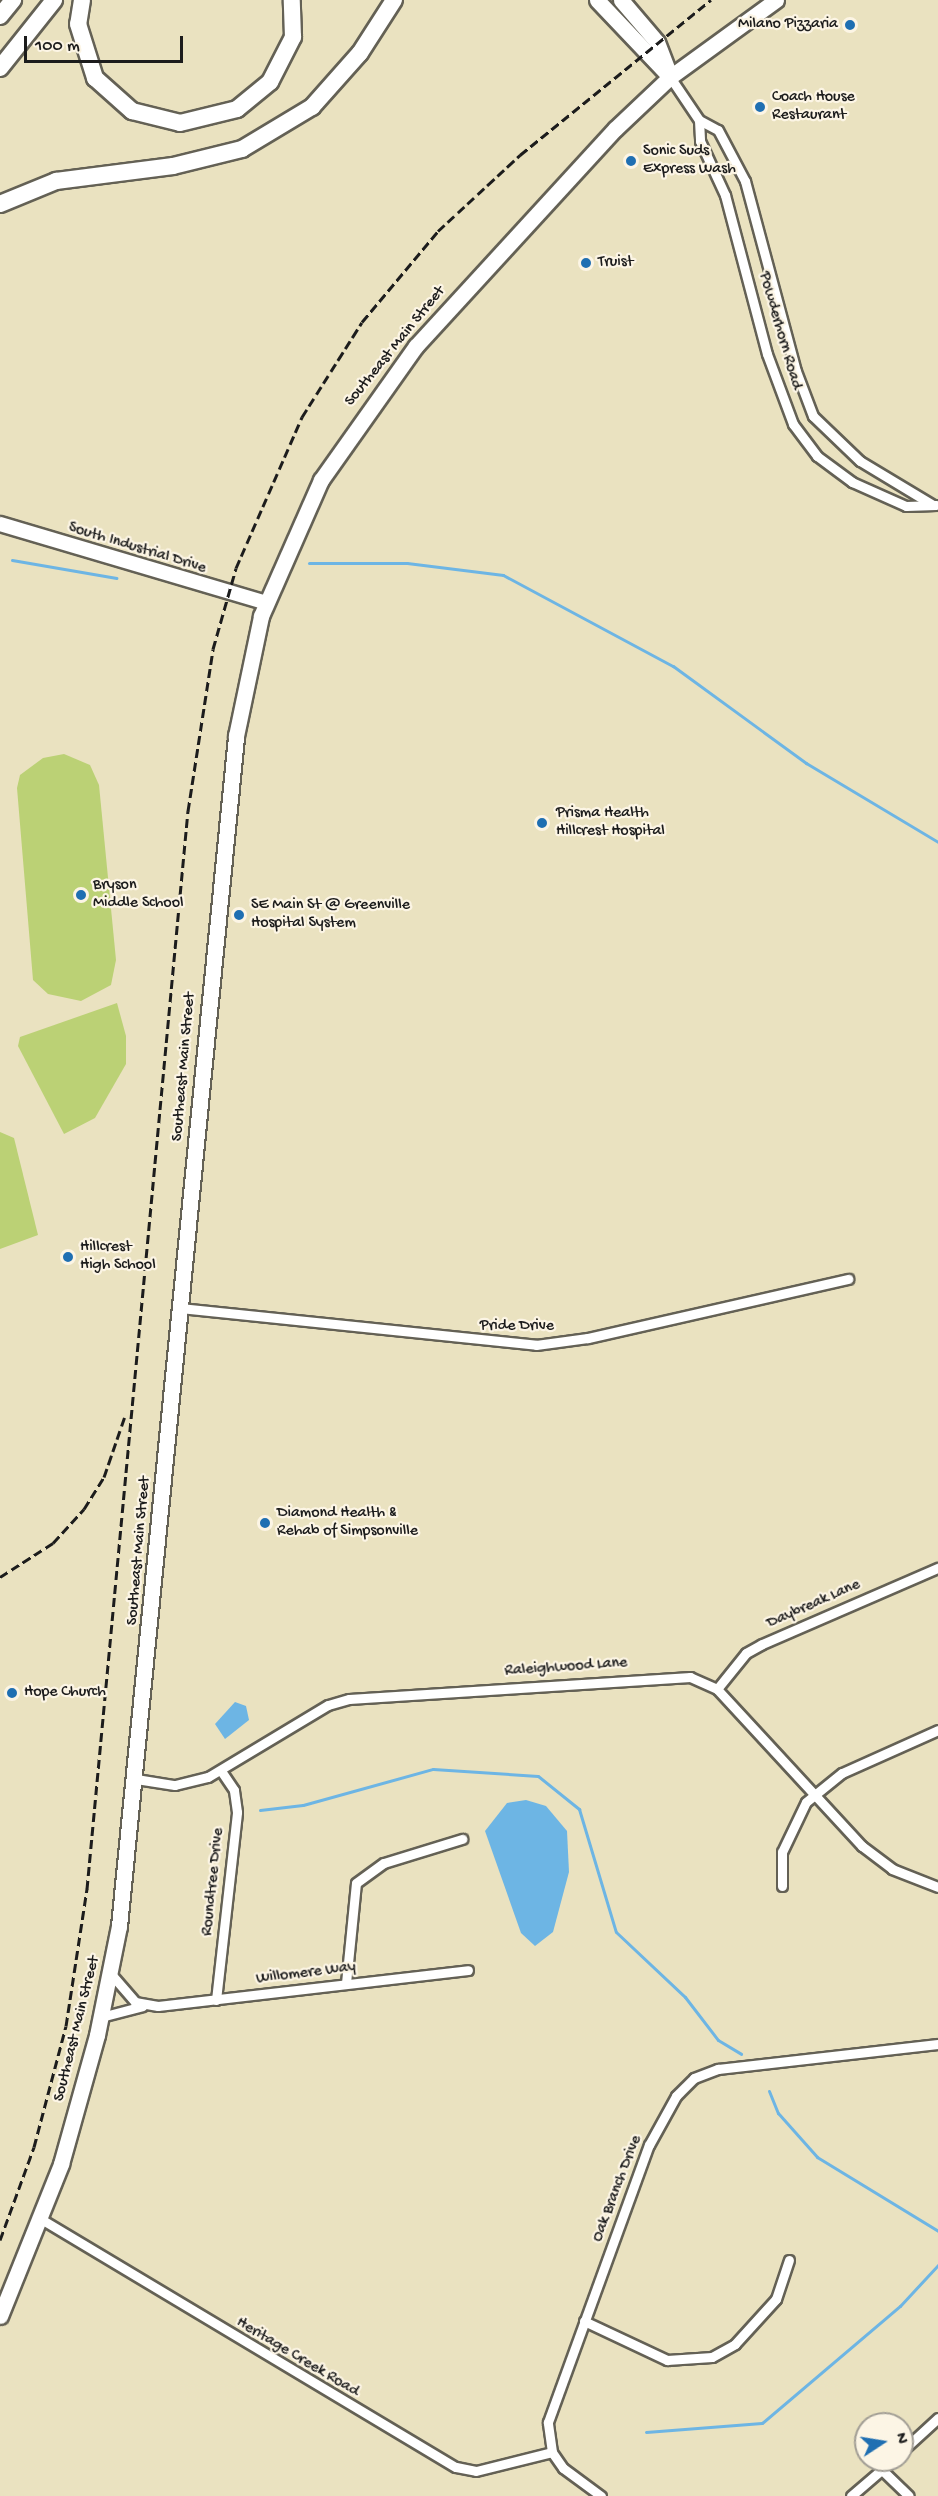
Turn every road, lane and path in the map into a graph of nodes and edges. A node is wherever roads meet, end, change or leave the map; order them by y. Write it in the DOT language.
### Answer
graph roads {
  1 [pos="13,0"];
  2 [pos="54,0"];
  3 [pos="82,0"];
  4 [pos="292,0"];
  5 [pos="394,0"];
  6 [pos="597,0"];
  7 [pos="621,0"];
  8 [pos="776,0"];
  9 [pos="0,16"];
  10 [pos="0,68"];
  11 [pos="670,77"];
  12 [pos="699,120"];
  13 [pos="0,204"];
  14 [pos="935,505"];
  15 [pos="0,524"];
  16 [pos="266,603"];
  17 [pos="848,1279"];
  18 [pos="180,1308"];
  19 [pos="938,1568"];
  20 [pos="717,1689"];
  21 [pos="938,1730"];
  22 [pos="221,1771"];
  23 [pos="136,1779"];
  24 [pos="814,1794"];
  25 [pos="462,1839"];
  26 [pos="782,1886"];
  27 [pos="938,1887"];
  28 [pos="468,1970"];
  29 [pos="111,1974"];
  30 [pos="346,1983"];
  31 [pos="216,2000"];
  32 [pos="148,2005"];
  33 [pos="101,2017"];
  34 [pos="938,2044"];
  35 [pos="41,2219"];
  36 [pos="789,2260"];
  37 [pos="0,2316"];
  38 [pos="584,2321"];
  39 [pos="938,2418"];
  40 [pos="914,2440"];
  41 [pos="552,2452"];
  42 [pos="880,2472"];
  43 [pos="884,2472"];
  44 [pos="601,2496"];
  45 [pos="851,2496"];
  46 [pos="909,2496"];
  1 -- 9 [label="highway"];
  2 -- 10 [label="highway"];
  3 -- 4 [label="highway"];
  5 -- 13 [label="highway"];
  6 -- 11 [label="main road"];
  7 -- 11 [label="main road"];
  8 -- 11 [label="main road, Southeast Main Street"];
  11 -- 12 [label="street, Powderhorn Road"];
  11 -- 16 [label="main road, Southeast Main Street"];
  12 -- 14 [label="street, Powderhorn Road"];
  12 -- 14 [label="street, Powderhorn Road"];
  15 -- 16 [label="street, South Industrial Drive"];
  16 -- 18 [label="main road, Southeast Main Street"];
  17 -- 18 [label="street, Pride Drive"];
  18 -- 23 [label="main road, Southeast Main Street"];
  19 -- 20 [label="street, Daybreak Lane"];
  20 -- 22 [label="street, Raleighwood Lane"];
  20 -- 24 [label="street, Raleighwood Lane"];
  21 -- 24 [label="street"];
  22 -- 23 [label="street, Raleighwood Lane"];
  22 -- 31 [label="street, Roundtree Drive"];
  23 -- 29 [label="main road, Southeast Main Street"];
  24 -- 26 [label="street"];
  24 -- 27 [label="street, Raleighwood Lane"];
  25 -- 30 [label="street"];
  28 -- 30 [label="street, Willomere Way"];
  29 -- 32 [label="street"];
  29 -- 33 [label="main road, Southeast Main Street"];
  30 -- 31 [label="street, Willomere Way"];
  31 -- 32 [label="street, Willomere Way"];
  32 -- 33 [label="street, Willomere Way"];
  33 -- 35 [label="main road, Southeast Main Street"];
  34 -- 38 [label="street, Oak Branch Drive"];
  35 -- 37 [label="main road, Southeast Main Street"];
  35 -- 41 [label="street, Heritage Creek Road"];
  36 -- 38 [label="street"];
  38 -- 41 [label="street, Oak Branch Drive"];
  39 -- 40 [label="street"];
  41 -- 44 [label="street"];
  42 -- 45 [label="street"];
  43 -- 46 [label="street"];
}
